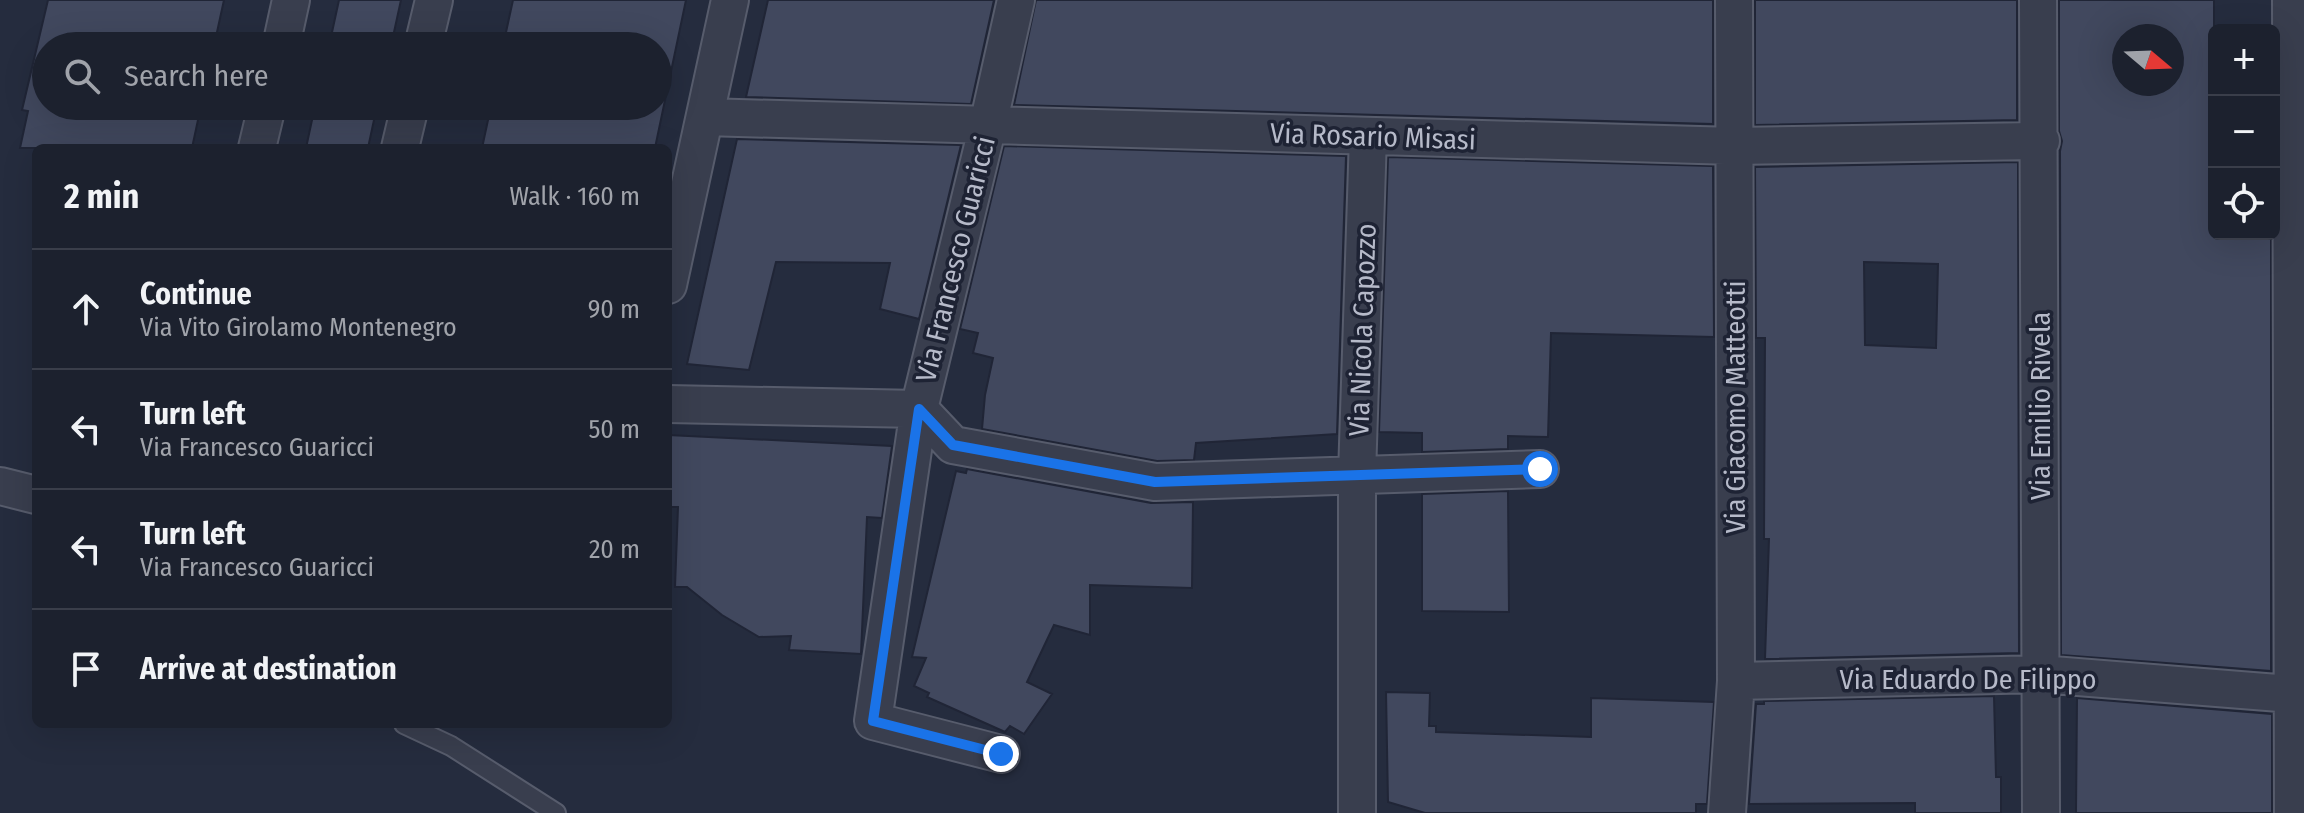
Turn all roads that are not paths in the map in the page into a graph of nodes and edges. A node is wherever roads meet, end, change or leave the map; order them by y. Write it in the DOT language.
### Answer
graph roads {
  1 [pos="291,0"];
  2 [pos="434,0"];
  3 [pos="730,0"];
  4 [pos="1016,0"];
  5 [pos="1734,0"];
  6 [pos="2038,0"];
  7 [pos="2291,0"];
  8 [pos="284,32"];
  9 [pos="426,32"];
  10 [pos="705,117"];
  11 [pos="264,120"];
  12 [pos="407,120"];
  13 [pos="988,125"];
  14 [pos="1368,136"];
  15 [pos="2041,141"];
  16 [pos="258,144"];
  17 [pos="401,144"];
  18 [pos="1734,146"];
  19 [pos="672,267"];
  20 [pos="672,404"];
  21 [pos="919,409"];
  22 [pos="1540,469"];
  23 [pos="1357,475"];
  24 [pos="0,486"];
  25 [pos="32,494"];
  26 [pos="2040,674"];
  27 [pos="1736,681"];
  28 [pos="2299,694"];
  29 [pos="413,728"];
  30 [pos="1001,754"];
  31 [pos="556,813"];
  32 [pos="1357,813"];
  33 [pos="1727,813"];
  34 [pos="2041,813"];
  35 [pos="2293,813"];
  1 -- 8 [label="street"];
  2 -- 9 [label="street"];
  3 -- 10 [label="street"];
  4 -- 13 [label="street, Via Francesco Guaricci"];
  5 -- 18 [label="street, Via Giacomo Matteotti"];
  6 -- 15 [label="street, Via Emilio Rivela"];
  7 -- 28 [label="street"];
  10 -- 13 [label="street, Via Rosario Misasi"];
  10 -- 19 [label="street"];
  11 -- 16 [label="street"];
  12 -- 17 [label="street"];
  13 -- 14 [label="street, Via Rosario Misasi"];
  13 -- 21 [label="street, Via Francesco Guaricci"];
  14 -- 18 [label="street, Via Rosario Misasi"];
  14 -- 23 [label="street, Via Nicola Capozzo"];
  15 -- 18 [label="street, Via Rosario Misasi"];
  15 -- 26 [label="street, Via Emilio Rivela"];
  18 -- 27 [label="street, Via Giacomo Matteotti"];
  20 -- 21 [label="street"];
  21 -- 23 [label="street"];
  21 -- 30 [label="street, Via Francesco Guaricci"];
  22 -- 23 [label="street"];
  23 -- 32 [label="street, Via Nicola Capozzo"];
  24 -- 25 [label="street"];
  26 -- 27 [label="street, Via Eduardo De Filippo"];
  26 -- 28 [label="street, Via Eduardo De Filippo"];
  26 -- 34 [label="street, Via Emilio Rivela"];
  27 -- 33 [label="street, Via Giacomo Matteotti"];
  28 -- 35 [label="street"];
  29 -- 31 [label="lane"];
}
